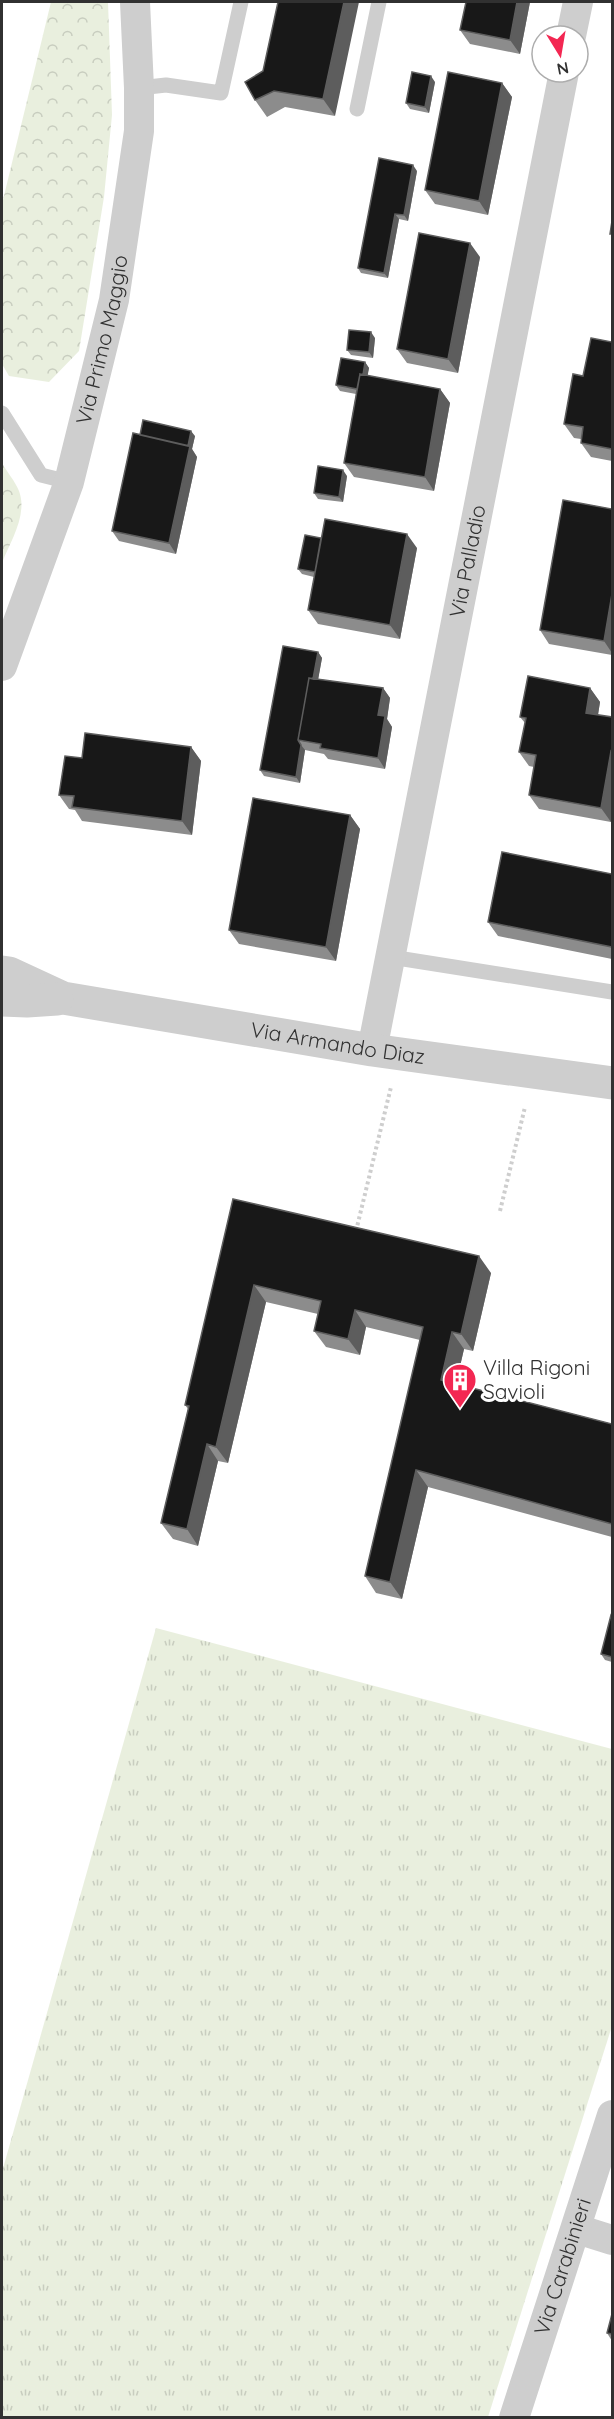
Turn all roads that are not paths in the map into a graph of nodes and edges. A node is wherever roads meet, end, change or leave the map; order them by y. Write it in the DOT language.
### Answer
graph roads {
  1 [pos="135,2"];
  2 [pos="241,2"];
  3 [pos="379,2"];
  4 [pos="578,2"];
  5 [pos="573,24"];
  6 [pos="562,84"];
  7 [pos="139,88"];
  8 [pos="357,109"];
  9 [pos="2,413"];
  10 [pos="69,482"];
  11 [pos="2,666"];
  12 [pos="391,957"];
  13 [pos="2,972"];
  14 [pos="612,992"];
  15 [pos="63,998"];
  16 [pos="2,1000"];
  17 [pos="372,1050"];
  18 [pos="612,1083"];
  19 [pos="612,2115"];
  20 [pos="577,2229"];
  21 [pos="612,2240"];
  22 [pos="514,2418"];
  1 -- 7 [label="street, Via Primo Maggio"];
  2 -- 7 [label="lane"];
  3 -- 8 [label="lane"];
  4 -- 5 [label="street"];
  6 -- 12 [label="street, Via Palladio"];
  7 -- 10 [label="street, Via Primo Maggio"];
  9 -- 10 [label="lane"];
  10 -- 11 [label="street, Via Primo Maggio"];
  12 -- 14 [label="lane"];
  12 -- 17 [label="street, Via Palladio"];
  13 -- 15 [label="street, Via Armando Diaz"];
  15 -- 16 [label="street, Via Armando Diaz"];
  15 -- 17 [label="street, Via Armando Diaz"];
  17 -- 18 [label="street, Via Armando Diaz"];
  19 -- 20 [label="street, Via Carabinieri"];
  20 -- 21 [label="street"];
  20 -- 22 [label="street, Via Carabinieri"];
}
